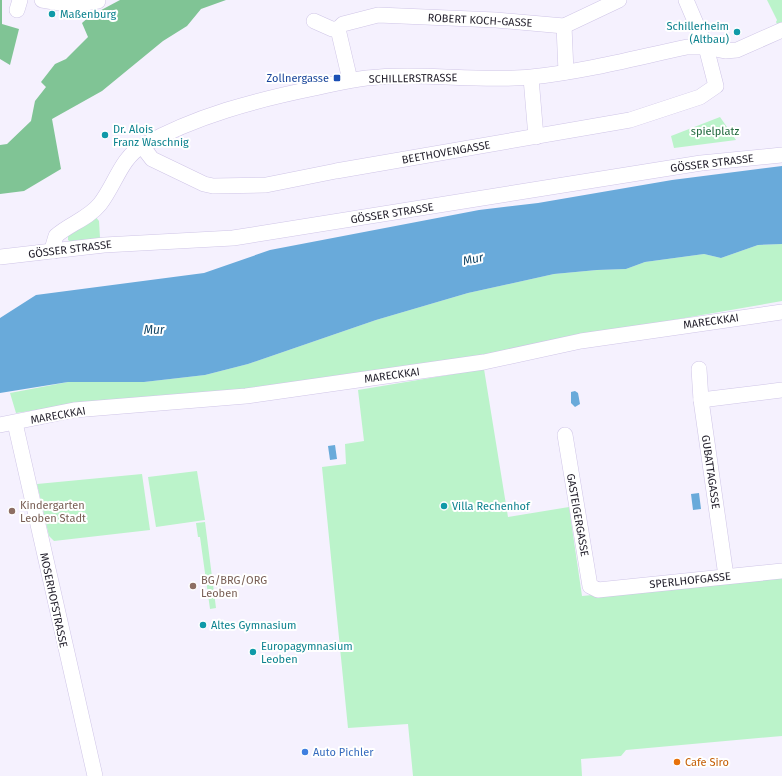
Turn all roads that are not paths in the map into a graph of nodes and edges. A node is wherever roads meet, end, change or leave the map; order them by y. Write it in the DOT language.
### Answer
graph roads {
  1 [pos="44,0"];
  2 [pos="620,0"];
  3 [pos="686,0"];
  4 [pos="98,1"];
  5 [pos="314,21"];
  6 [pos="564,26"];
  7 [pos="338,29"];
  8 [pos="782,30"];
  9 [pos="706,48"];
  10 [pos="566,72"];
  11 [pos="531,78"];
  12 [pos="350,80"];
  13 [pos="536,137"];
  14 [pos="142,146"];
  15 [pos="782,155"];
  16 [pos="54,251"];
  17 [pos="2,253"];
  18 [pos="782,312"];
  19 [pos="699,369"];
  20 [pos="782,390"];
  21 [pos="701,400"];
  22 [pos="15,423"];
  23 [pos="0,425"];
  24 [pos="565,435"];
  25 [pos="782,571"];
  26 [pos="726,576"];
  27 [pos="598,590"];
  28 [pos="95,776"];
  1 -- 4 [label="street"];
  2 -- 6 [label="street, ROBERT KOCH-GASSE"];
  3 -- 9 [label="street"];
  5 -- 7 [label="street"];
  6 -- 7 [label="street, ROBERT KOCH-GASSE"];
  6 -- 10 [label="street"];
  7 -- 12 [label="street"];
  8 -- 9 [label="street, SCHILLERSTRASSE"];
  9 -- 10 [label="street, SCHILLERSTRASSE"];
  9 -- 13 [label="street, BEETHOVENGASSE"];
  10 -- 11 [label="street, SCHILLERSTRASSE"];
  11 -- 12 [label="street, SCHILLERSTRASSE"];
  11 -- 13 [label="street"];
  12 -- 14 [label="street, SCHILLERSTRASSE"];
  13 -- 14 [label="street, BEETHOVENGASSE"];
  14 -- 16 [label="street, SCHILLERSTRASSE"];
  15 -- 16 [label="street, GÖSSER STRASSE"];
  16 -- 17 [label="street, GÖSSER STRASSE"];
  18 -- 22 [label="street, MARECKKAI"];
  19 -- 21 [label="street, GUBATTAGASSE"];
  20 -- 21 [label="street"];
  21 -- 26 [label="street, GUBATTAGASSE"];
  22 -- 23 [label="street, MARECKKAI"];
  22 -- 28 [label="street, MOSERHOFSTRASSE"];
  24 -- 27 [label="street, GASTEIGERGASSE"];
  25 -- 26 [label="street, SPERLHOFGASSE"];
  26 -- 27 [label="street, SPERLHOFGASSE"];
}
